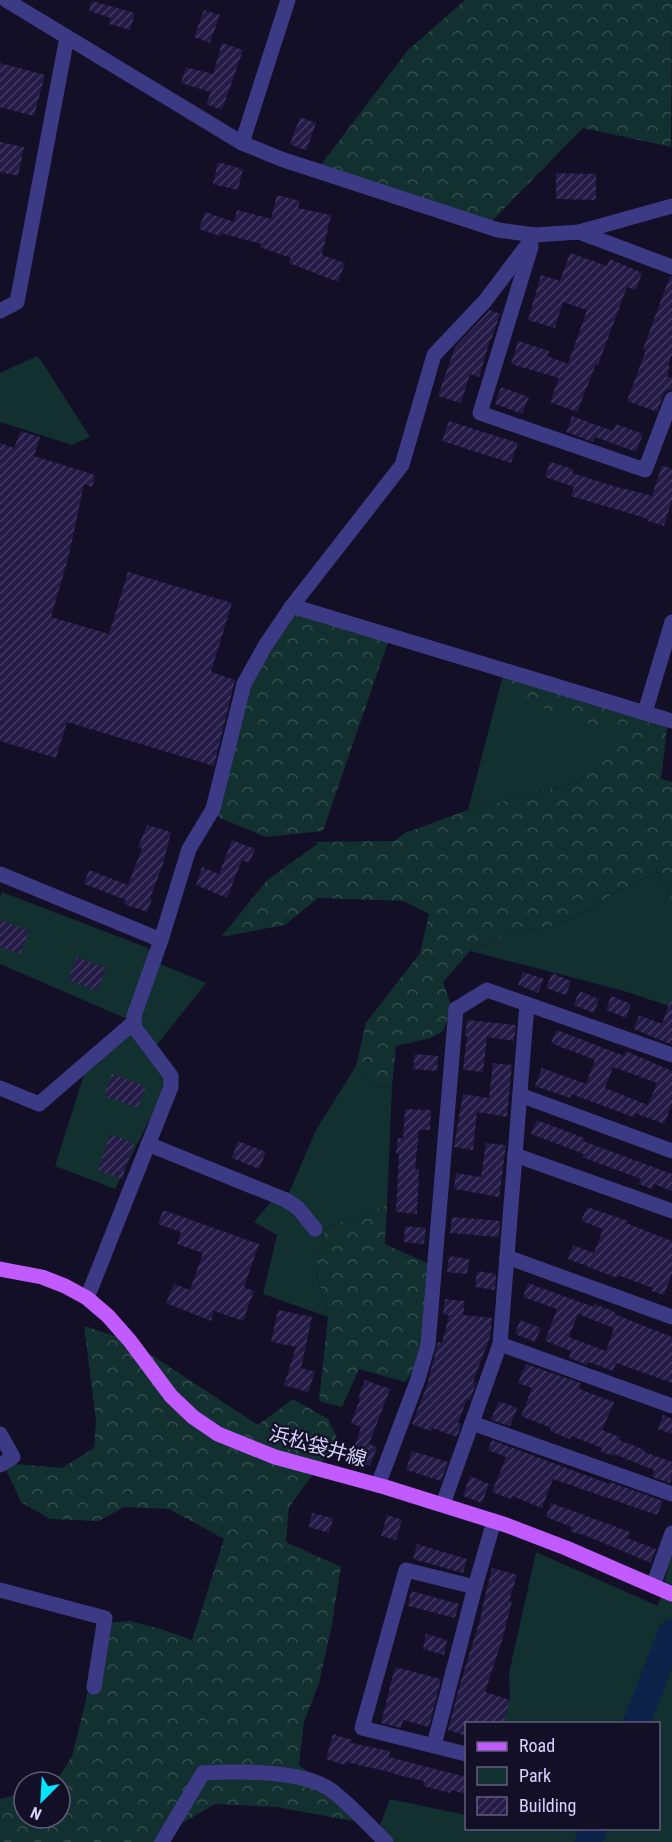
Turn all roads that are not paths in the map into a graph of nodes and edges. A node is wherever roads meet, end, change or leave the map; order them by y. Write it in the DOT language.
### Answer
graph roads {
  1 [pos="6,0"];
  2 [pos="288,0"];
  3 [pos="67,37"];
  4 [pos="242,143"];
  5 [pos="672,206"];
  6 [pos="579,232"];
  7 [pos="535,235"];
  8 [pos="672,267"];
  9 [pos="0,311"];
  10 [pos="672,399"];
  11 [pos="292,606"];
  12 [pos="672,622"];
  13 [pos="645,712"];
  14 [pos="672,720"];
  15 [pos="0,874"];
  16 [pos="161,940"];
  17 [pos="527,1004"];
  18 [pos="134,1022"];
  19 [pos="672,1055"];
  20 [pos="0,1088"];
  21 [pos="520,1095"];
  22 [pos="148,1144"];
  23 [pos="672,1150"];
  24 [pos="515,1155"];
  25 [pos="672,1210"];
  26 [pos="315,1229"];
  27 [pos="507,1257"];
  28 [pos="0,1269"];
  29 [pos="87,1298"];
  30 [pos="672,1317"];
  31 [pos="500,1344"];
  32 [pos="672,1406"];
  33 [pos="472,1423"];
  34 [pos="0,1434"];
  35 [pos="0,1466"];
  36 [pos="378,1485"];
  37 [pos="672,1494"];
  38 [pos="443,1504"];
  39 [pos="494,1521"];
  40 [pos="672,1533"];
  41 [pos="653,1586"];
  42 [pos="475,1587"];
  43 [pos="0,1590"];
  44 [pos="672,1594"];
  45 [pos="94,1687"];
  46 [pos="434,1745"];
  47 [pos="465,1754"];
  48 [pos="162,1842"];
  49 [pos="386,1842"];
  1 -- 3 [label="street"];
  2 -- 4 [label="street"];
  3 -- 4 [label="street"];
  3 -- 9 [label="street"];
  4 -- 7 [label="street"];
  5 -- 6 [label="street"];
  6 -- 7 [label="street"];
  6 -- 8 [label="street"];
  7 -- 10 [label="street"];
  7 -- 11 [label="street"];
  11 -- 13 [label="street"];
  11 -- 16 [label="street"];
  12 -- 13 [label="street"];
  13 -- 14 [label="street"];
  15 -- 16 [label="street"];
  16 -- 18 [label="street"];
  17 -- 19 [label="street"];
  17 -- 21 [label="street"];
  17 -- 36 [label="street"];
  18 -- 20 [label="street"];
  18 -- 22 [label="street"];
  21 -- 23 [label="street"];
  21 -- 24 [label="street"];
  22 -- 26 [label="street"];
  22 -- 29 [label="street"];
  24 -- 25 [label="street"];
  24 -- 27 [label="street"];
  27 -- 30 [label="street"];
  27 -- 31 [label="street"];
  28 -- 29 [label="main road, 浜松袋井線"];
  29 -- 36 [label="main road, 浜松袋井線"];
  31 -- 32 [label="street"];
  31 -- 33 [label="street"];
  33 -- 37 [label="street"];
  33 -- 38 [label="street"];
  34 -- 35 [label="street"];
  36 -- 38 [label="main road, 浜松袋井線"];
  38 -- 39 [label="main road, 浜松袋井線"];
  39 -- 41 [label="main road, 浜松袋井線"];
  39 -- 42 [label="street"];
  40 -- 41 [label="street"];
  41 -- 44 [label="main road, 浜松袋井線"];
  42 -- 46 [label="street"];
  42 -- 46 [label="street"];
  43 -- 45 [label="street"];
  46 -- 47 [label="street"];
  48 -- 49 [label="street"];
}
